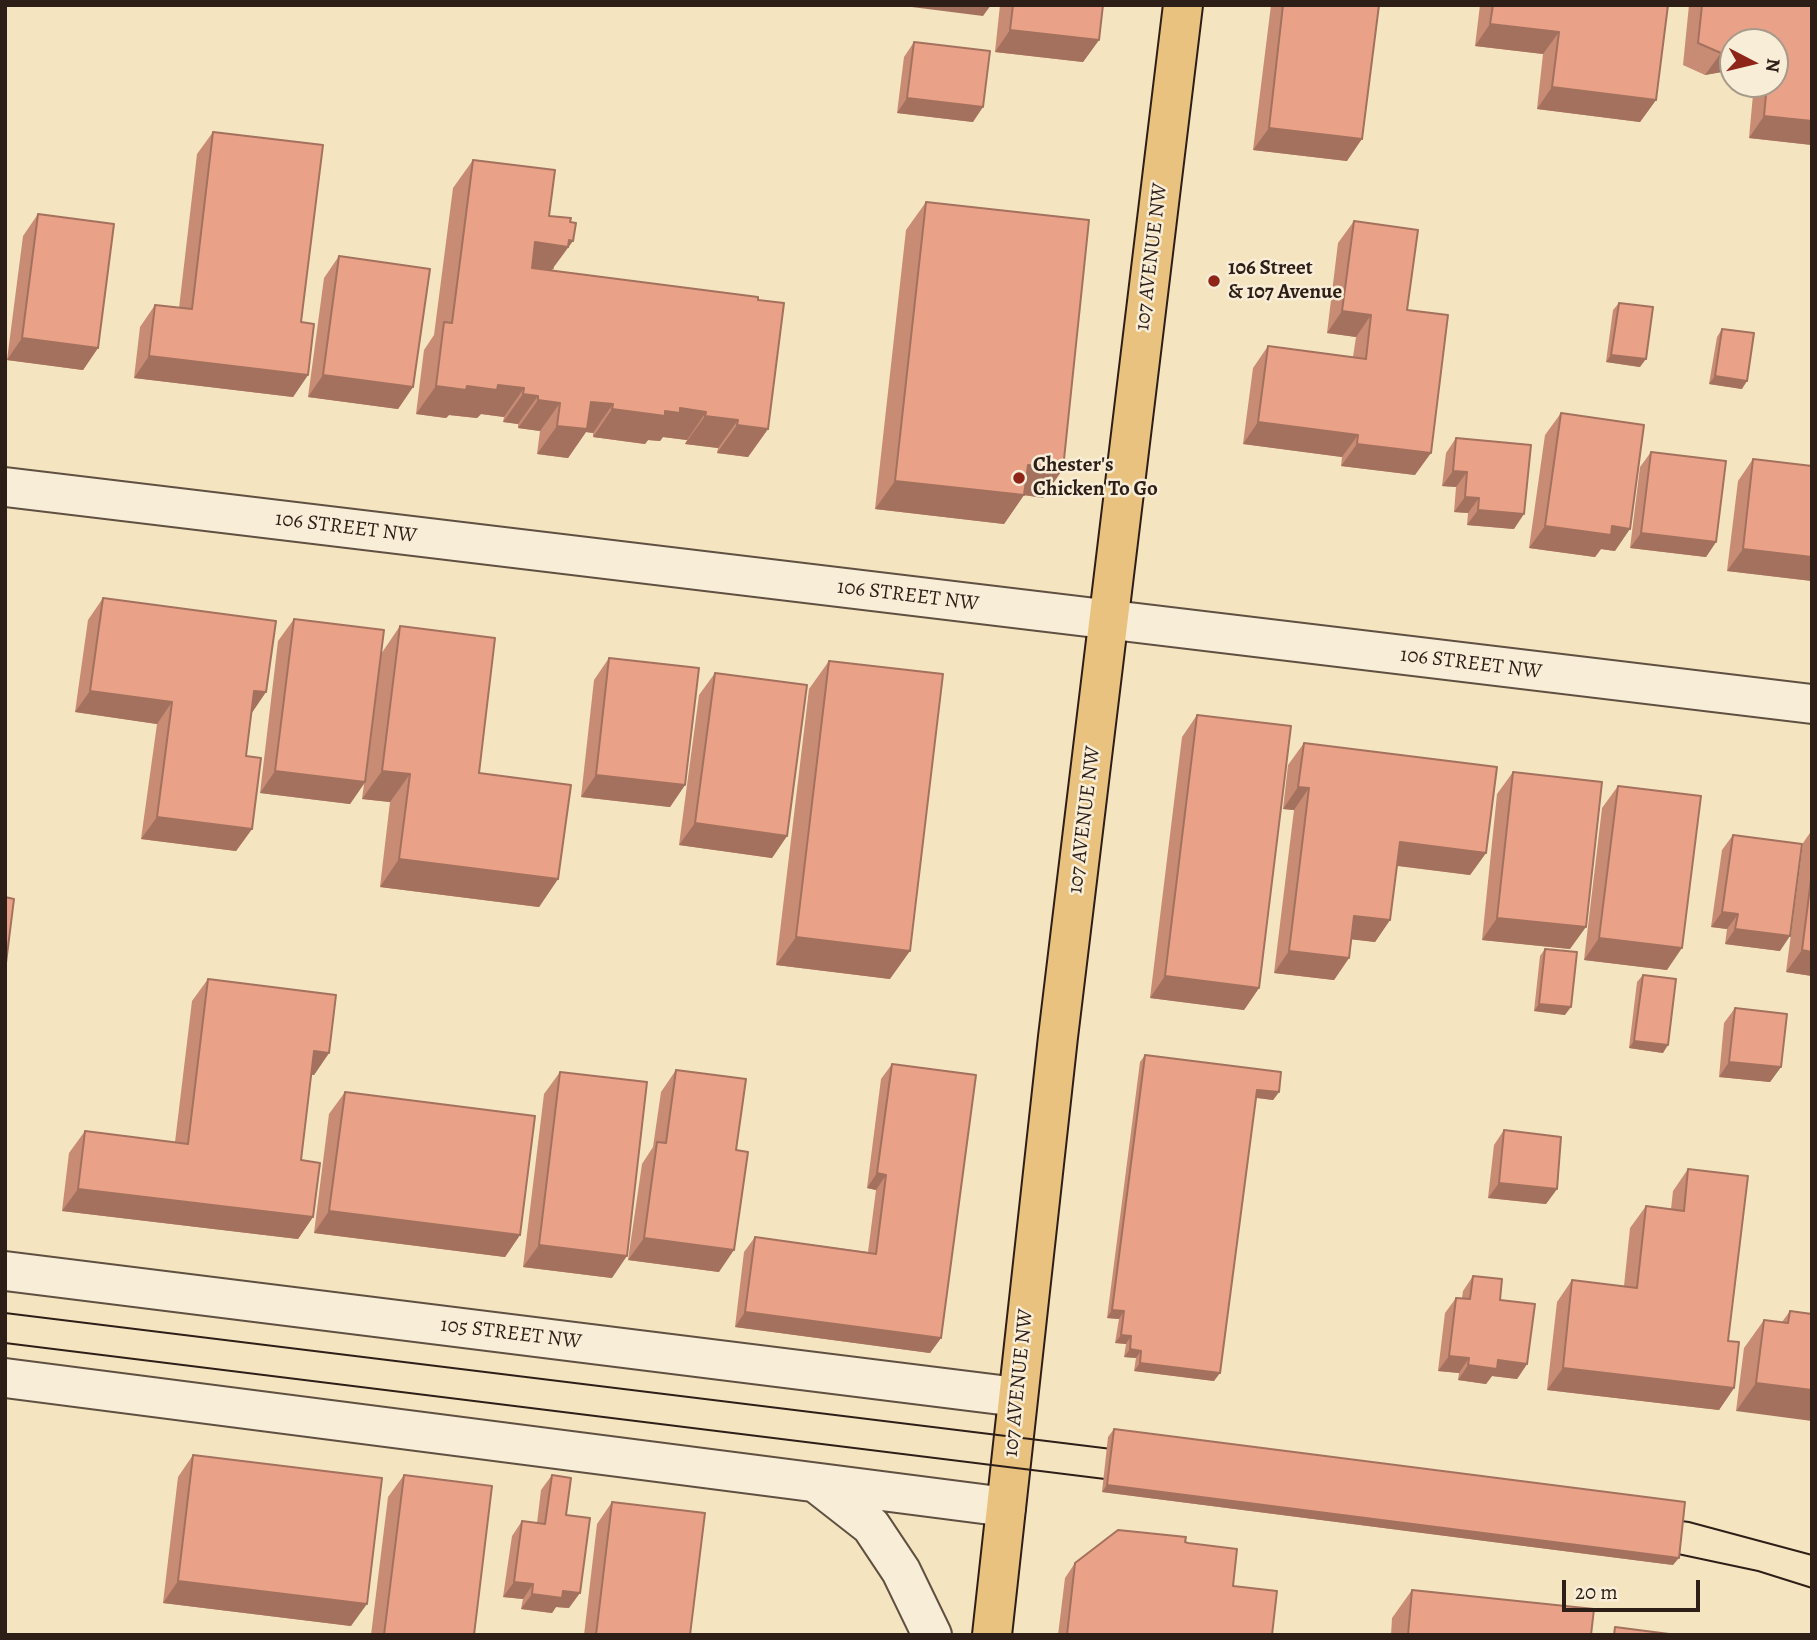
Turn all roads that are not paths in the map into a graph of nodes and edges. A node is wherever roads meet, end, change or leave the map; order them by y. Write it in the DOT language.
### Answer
graph roads {
  1 [pos="1183,5"];
  2 [pos="5,487"];
  3 [pos="1110,620"];
  4 [pos="1812,705"];
  5 [pos="5,1271"];
  6 [pos="5,1378"];
  7 [pos="1017,1397"];
  8 [pos="816,1483"];
  9 [pos="1006,1507"];
  10 [pos="932,1635"];
  11 [pos="992,1635"];
  1 -- 3 [label="main road, 107 AVENUE NW"];
  2 -- 3 [label="street, 106 STREET NW"];
  3 -- 4 [label="street, 106 STREET NW"];
  3 -- 7 [label="main road, 107 AVENUE NW"];
  5 -- 7 [label="street, 105 STREET NW"];
  6 -- 8 [label="street"];
  7 -- 9 [label="main road, 107 AVENUE NW"];
  8 -- 9 [label="street"];
  8 -- 10 [label="street"];
  9 -- 11 [label="main road, 107 AVENUE NW"];
}
